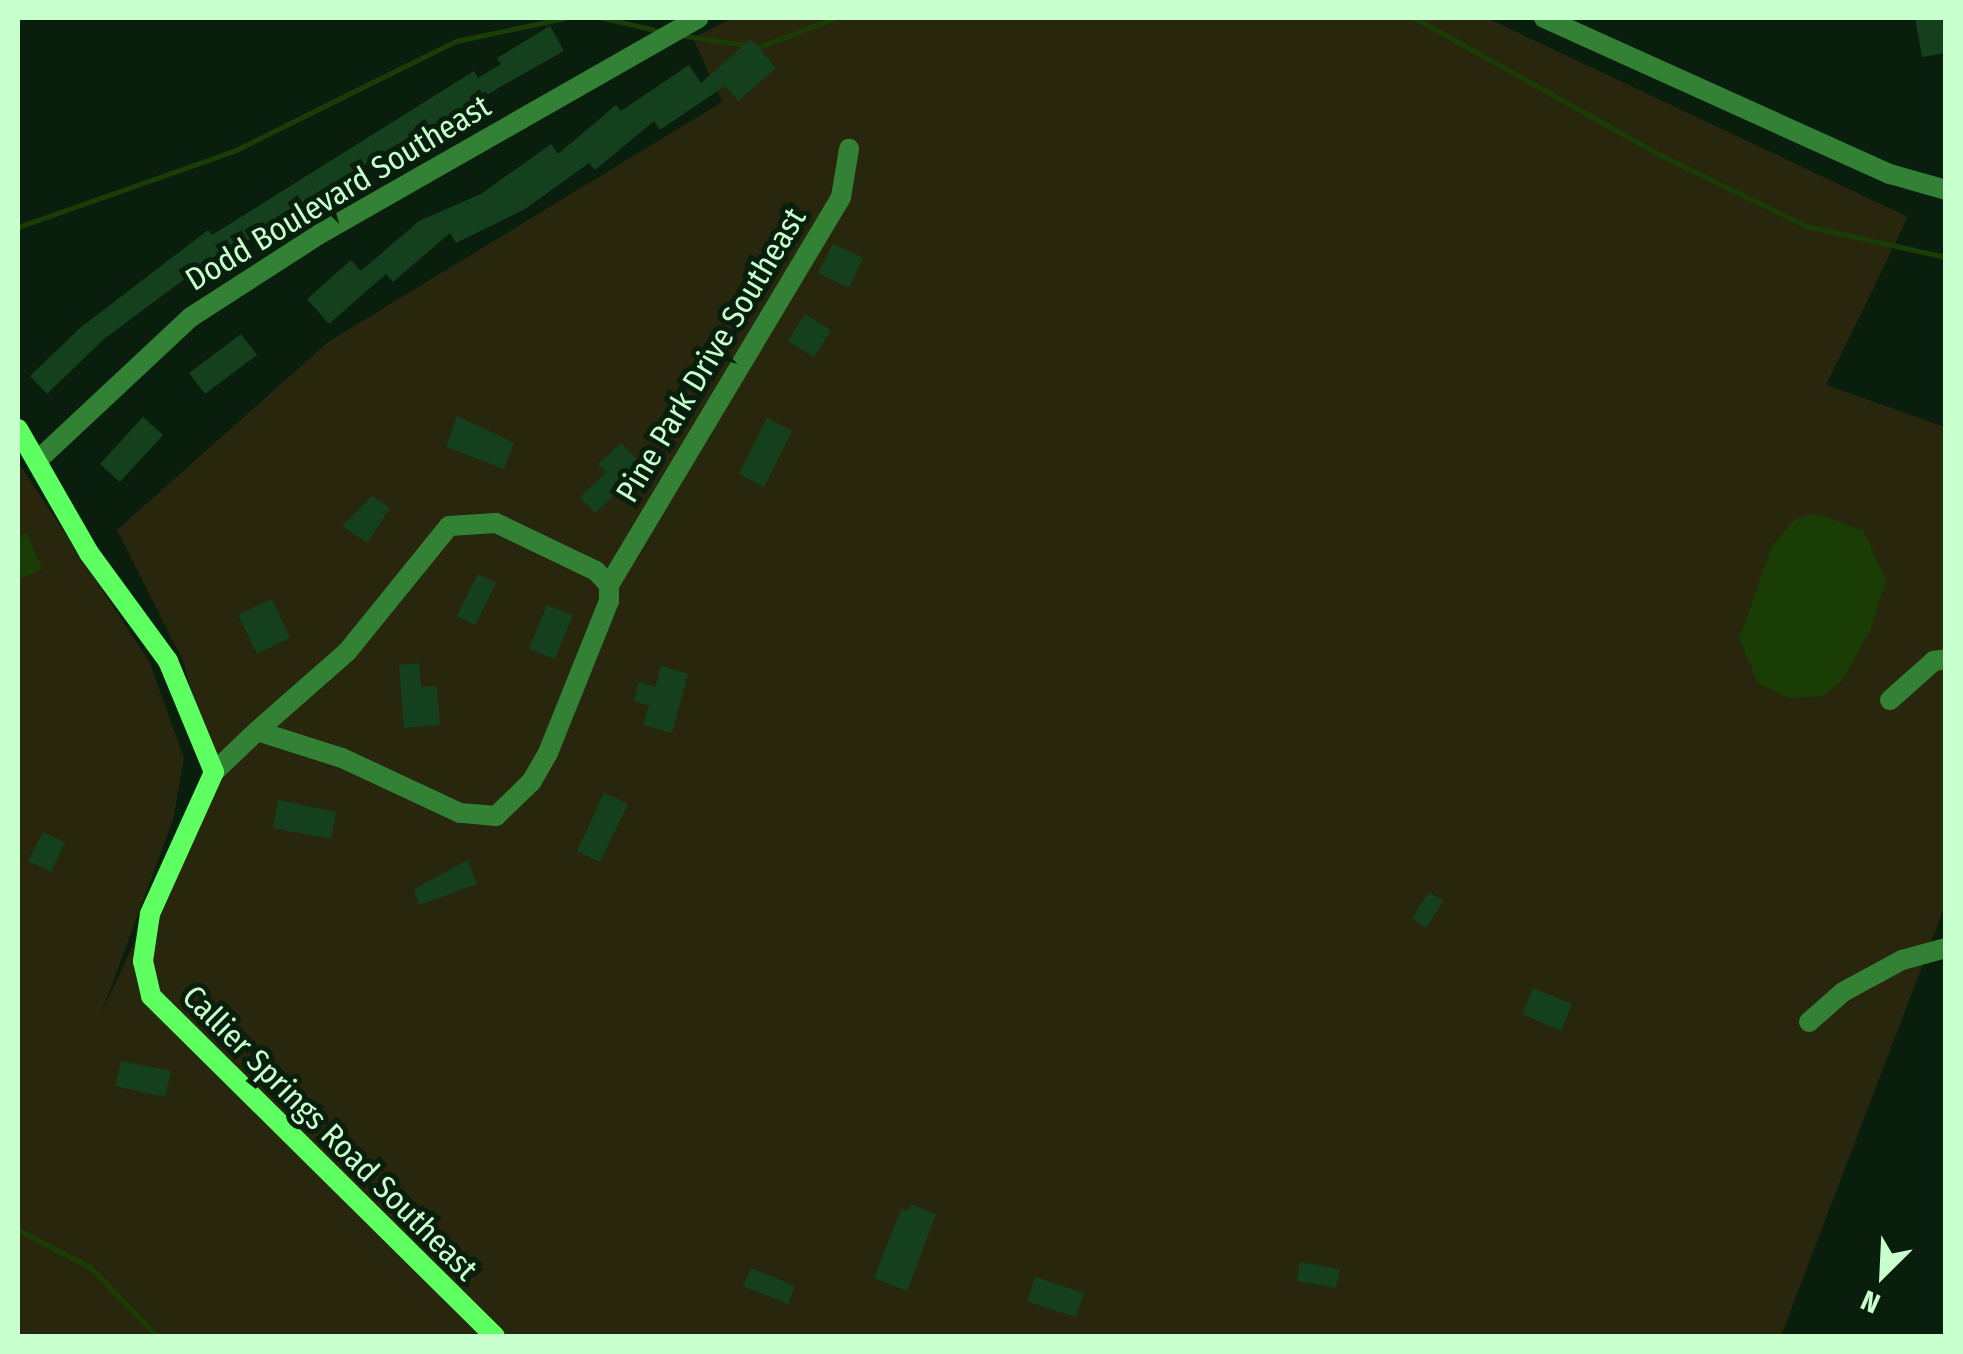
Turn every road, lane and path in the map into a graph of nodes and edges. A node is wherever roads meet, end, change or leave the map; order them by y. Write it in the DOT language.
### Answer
graph roads {
  1 [pos="699,18"];
  2 [pos="1544,18"];
  3 [pos="849,149"];
  4 [pos="1946,190"];
  5 [pos="18,429"];
  6 [pos="38,460"];
  7 [pos="609,585"];
  8 [pos="1946,660"];
  9 [pos="1890,700"];
  10 [pos="257,731"];
  11 [pos="214,772"];
  12 [pos="1946,948"];
  13 [pos="1808,1022"];
  14 [pos="495,1336"];
  1 -- 6 [label="street, Dodd Boulevard Southeast"];
  2 -- 4 [label="street"];
  3 -- 7 [label="street, Pine Park Drive Southeast"];
  5 -- 6 [label="street"];
  6 -- 11 [label="street"];
  7 -- 10 [label="street"];
  7 -- 10 [label="street, Pine Park Drive Southeast"];
  8 -- 9 [label="street"];
  10 -- 11 [label="street"];
  11 -- 14 [label="street, Callier Springs Road Southeast"];
  12 -- 13 [label="street"];
}
